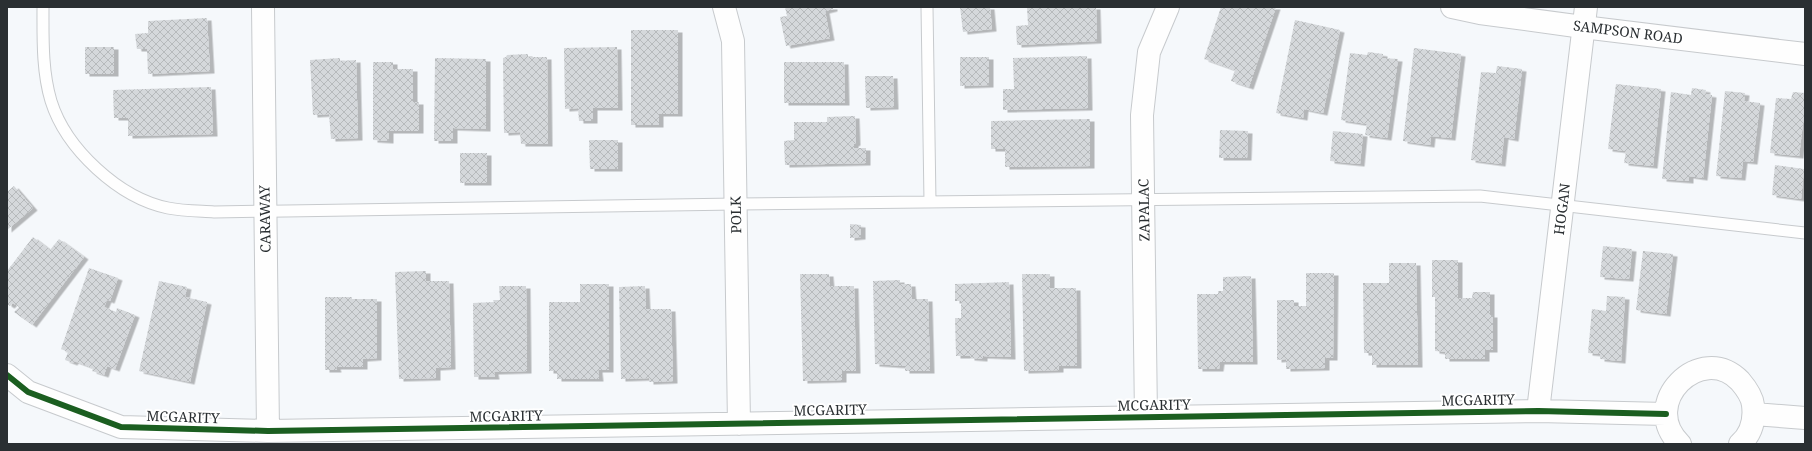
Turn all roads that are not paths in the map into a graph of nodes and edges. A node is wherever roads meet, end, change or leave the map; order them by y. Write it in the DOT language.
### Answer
graph roads {
  1 [pos="43,7"];
  2 [pos="262,7"];
  3 [pos="724,7"];
  4 [pos="927,7"];
  5 [pos="1168,7"];
  6 [pos="1452,7"];
  7 [pos="1584,17"];
  8 [pos="1805,54"];
  9 [pos="1144,200"];
  10 [pos="930,202"];
  11 [pos="736,204"];
  12 [pos="1562,205"];
  13 [pos="265,210"];
  14 [pos="1805,233"];
  15 [pos="7,375"];
  16 [pos="1538,411"];
  17 [pos="1666,414"];
  18 [pos="1754,414"];
  19 [pos="1146,417"];
  20 [pos="1805,418"];
  21 [pos="739,424"];
  22 [pos="268,431"];
  23 [pos="1680,444"];
  24 [pos="1740,444"];
  1 -- 13 [label="lane"];
  2 -- 13 [label="street, CARAWAY"];
  3 -- 11 [label="street, POLK"];
  4 -- 10 [label="lane"];
  5 -- 9 [label="street, ZAPALAC"];
  6 -- 7 [label="street, SAMPSON ROAD"];
  7 -- 8 [label="street, SAMPSON ROAD"];
  7 -- 12 [label="street, HOGAN"];
  9 -- 10 [label="lane"];
  9 -- 12 [label="lane"];
  9 -- 19 [label="street, ZAPALAC"];
  10 -- 11 [label="lane"];
  11 -- 13 [label="lane"];
  11 -- 21 [label="street, POLK"];
  12 -- 14 [label="lane"];
  12 -- 16 [label="street, HOGAN"];
  13 -- 22 [label="street, CARAWAY"];
  15 -- 22 [label="street, MCGARITY"];
  16 -- 17 [label="street, MCGARITY"];
  16 -- 19 [label="street, MCGARITY"];
  17 -- 18 [label="street"];
  17 -- 23 [label="street"];
  18 -- 20 [label="street"];
  18 -- 24 [label="street"];
  19 -- 21 [label="street, MCGARITY"];
  21 -- 22 [label="street, MCGARITY"];
}
